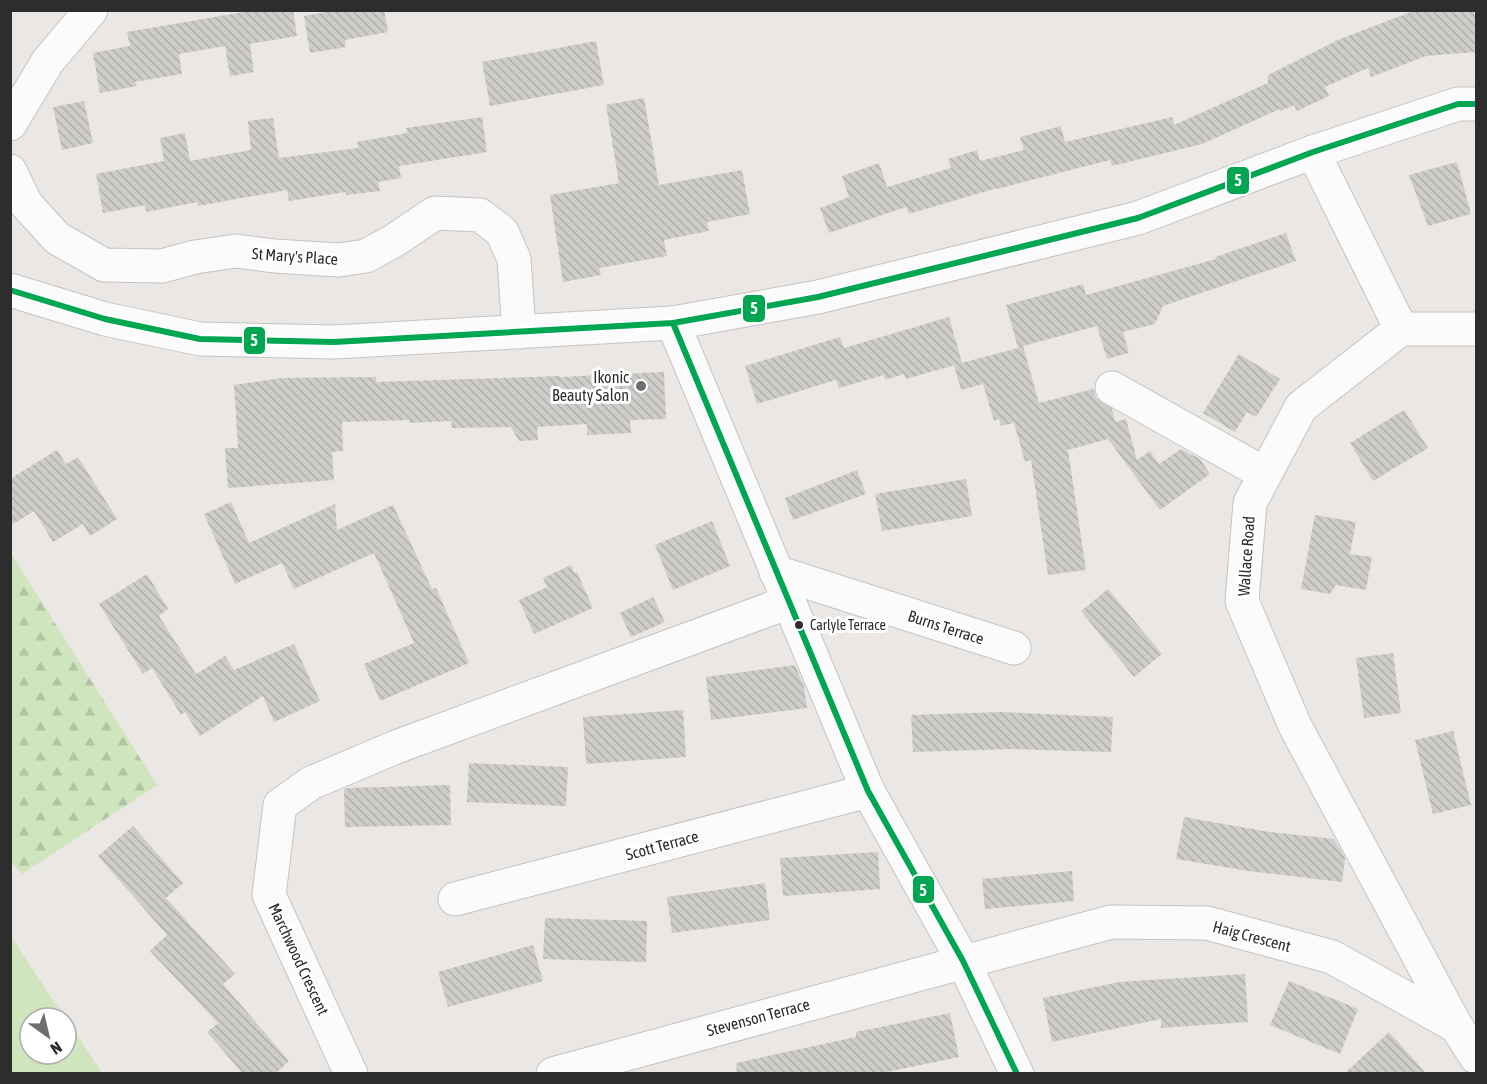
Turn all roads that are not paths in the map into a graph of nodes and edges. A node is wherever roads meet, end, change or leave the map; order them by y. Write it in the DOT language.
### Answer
graph roads {
  1 [pos="91,10"];
  2 [pos="1476,104"];
  3 [pos="10,124"];
  4 [pos="1313,152"];
  5 [pos="10,171"];
  6 [pos="10,290"];
  7 [pos="673,323"];
  8 [pos="1401,329"];
  9 [pos="1476,329"];
  10 [pos="519,332"];
  11 [pos="1112,388"];
  12 [pos="1265,474"];
  13 [pos="776,572"];
  14 [pos="789,602"];
  15 [pos="1014,648"];
  16 [pos="868,790"];
  17 [pos="455,899"];
  18 [pos="963,962"];
  19 [pos="1456,1026"];
  20 [pos="1476,1057"];
  21 [pos="351,1074"];
  22 [pos="553,1074"];
  23 [pos="1017,1074"];
  1 -- 3 [label="street"];
  2 -- 4 [label="street"];
  4 -- 7 [label="street"];
  4 -- 8 [label="street"];
  5 -- 10 [label="street, St Mary's Place"];
  6 -- 10 [label="street"];
  7 -- 10 [label="street"];
  7 -- 13 [label="street"];
  8 -- 9 [label="street"];
  8 -- 12 [label="street, Wallace Road"];
  11 -- 12 [label="street"];
  12 -- 19 [label="street, Wallace Road"];
  13 -- 14 [label="street"];
  13 -- 15 [label="street, Burns Terrace"];
  14 -- 16 [label="street"];
  14 -- 21 [label="street, Marchwood Crescent"];
  16 -- 17 [label="street, Scott Terrace"];
  16 -- 18 [label="street"];
  18 -- 19 [label="street, Haig Crescent"];
  18 -- 22 [label="street, Stevenson Terrace"];
  18 -- 23 [label="street"];
  19 -- 20 [label="street, Wallace Road"];
}
